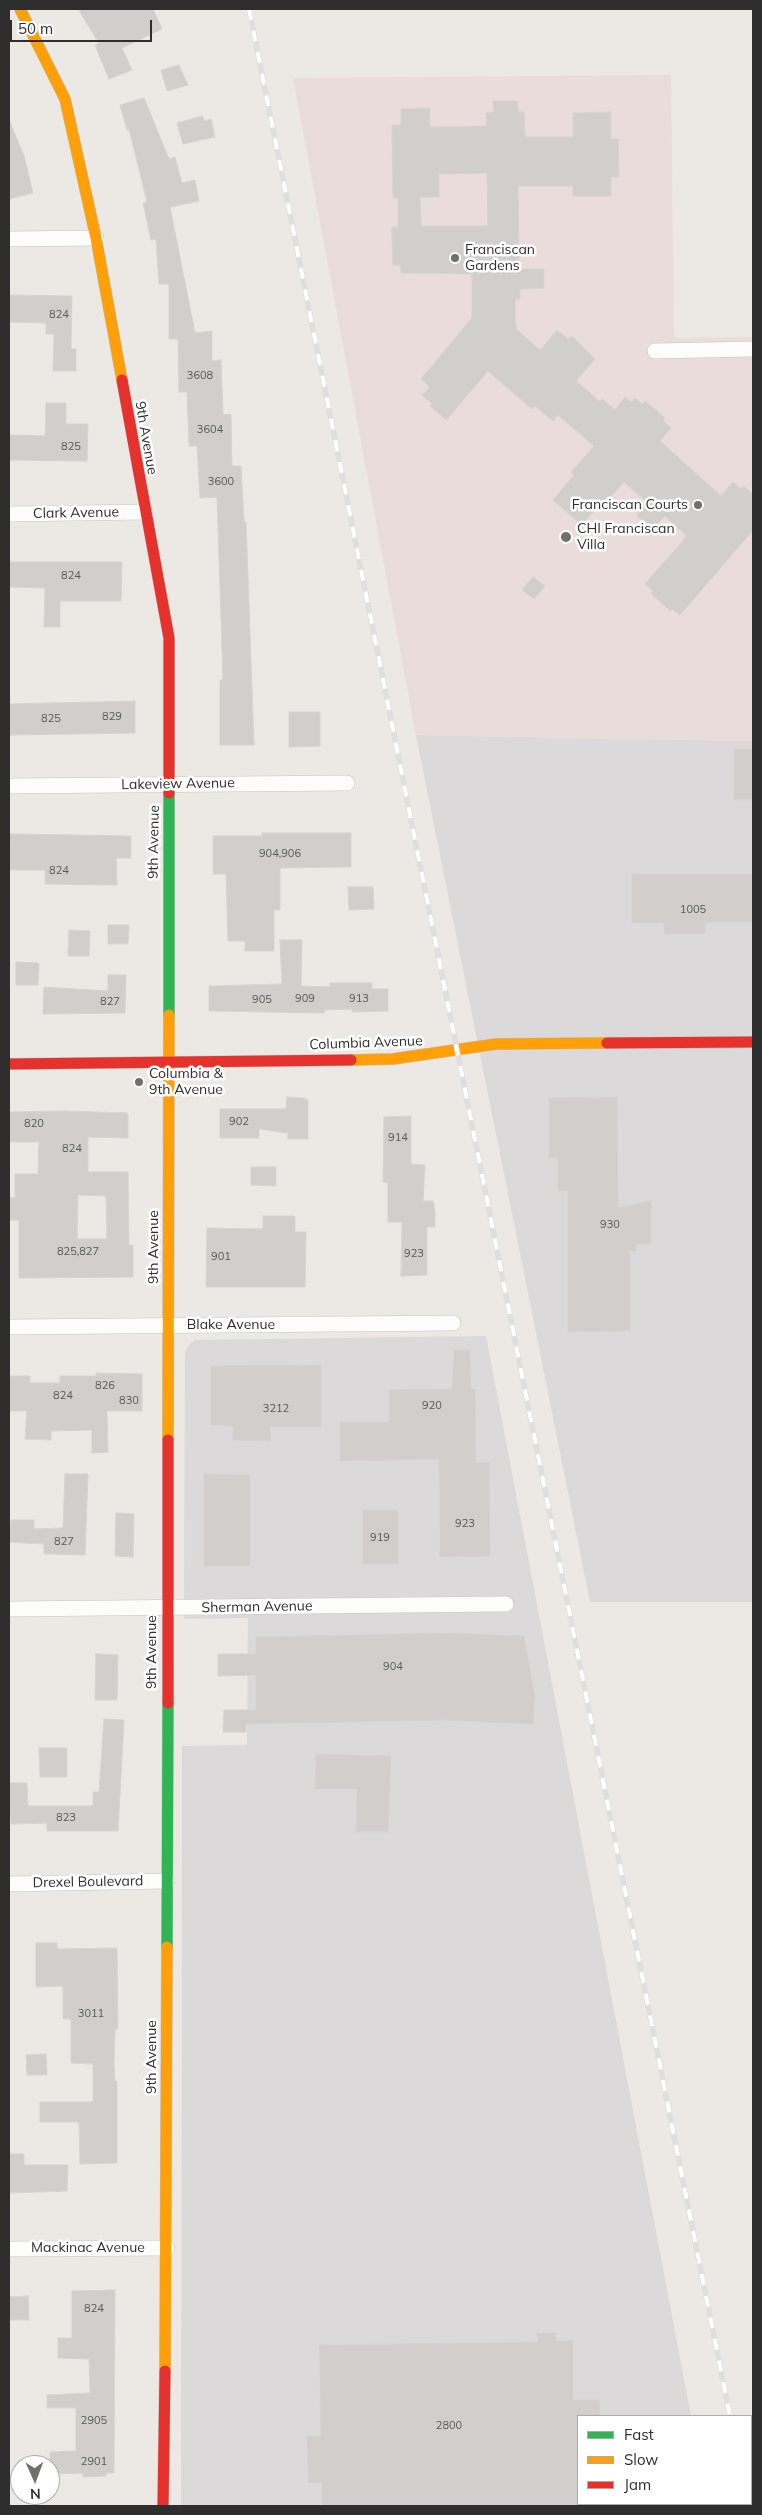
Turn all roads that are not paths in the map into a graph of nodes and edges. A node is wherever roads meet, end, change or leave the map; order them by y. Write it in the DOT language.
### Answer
graph roads {
  1 [pos="20,9"];
  2 [pos="9,238"];
  3 [pos="96,238"];
  4 [pos="753,349"];
  5 [pos="655,351"];
  6 [pos="144,512"];
  7 [pos="9,514"];
  8 [pos="170,783"];
  9 [pos="348,783"];
  10 [pos="9,786"];
  11 [pos="753,1042"];
  12 [pos="167,1062"];
  13 [pos="9,1064"];
  14 [pos="454,1324"];
  15 [pos="169,1325"];
  16 [pos="9,1326"];
  17 [pos="506,1604"];
  18 [pos="168,1608"];
  19 [pos="9,1609"];
  20 [pos="167,1881"];
  21 [pos="9,1884"];
  22 [pos="168,2248"];
  23 [pos="9,2249"];
  24 [pos="163,2506"];
  1 -- 3 [label="street, 9th Avenue"];
  2 -- 3 [label="street"];
  3 -- 6 [label="street, 9th Avenue"];
  4 -- 5 [label="street"];
  6 -- 7 [label="street, Clark Avenue"];
  6 -- 8 [label="street, 9th Avenue"];
  8 -- 9 [label="street, Lakeview Avenue"];
  8 -- 10 [label="street, Lakeview Avenue"];
  8 -- 12 [label="street, 9th Avenue"];
  11 -- 12 [label="street, Columbia Avenue"];
  12 -- 13 [label="street, Columbia Avenue"];
  12 -- 15 [label="street, 9th Avenue"];
  14 -- 15 [label="street, Blake Avenue"];
  15 -- 16 [label="street, Blake Avenue"];
  15 -- 18 [label="street, 9th Avenue"];
  17 -- 18 [label="street, Sherman Avenue"];
  18 -- 19 [label="street, Sherman Avenue"];
  18 -- 20 [label="street, 9th Avenue"];
  20 -- 21 [label="street, Drexel Boulevard"];
  20 -- 22 [label="street, 9th Avenue"];
  22 -- 23 [label="street, Mackinac Avenue"];
  22 -- 24 [label="street, 9th Avenue"];
}
